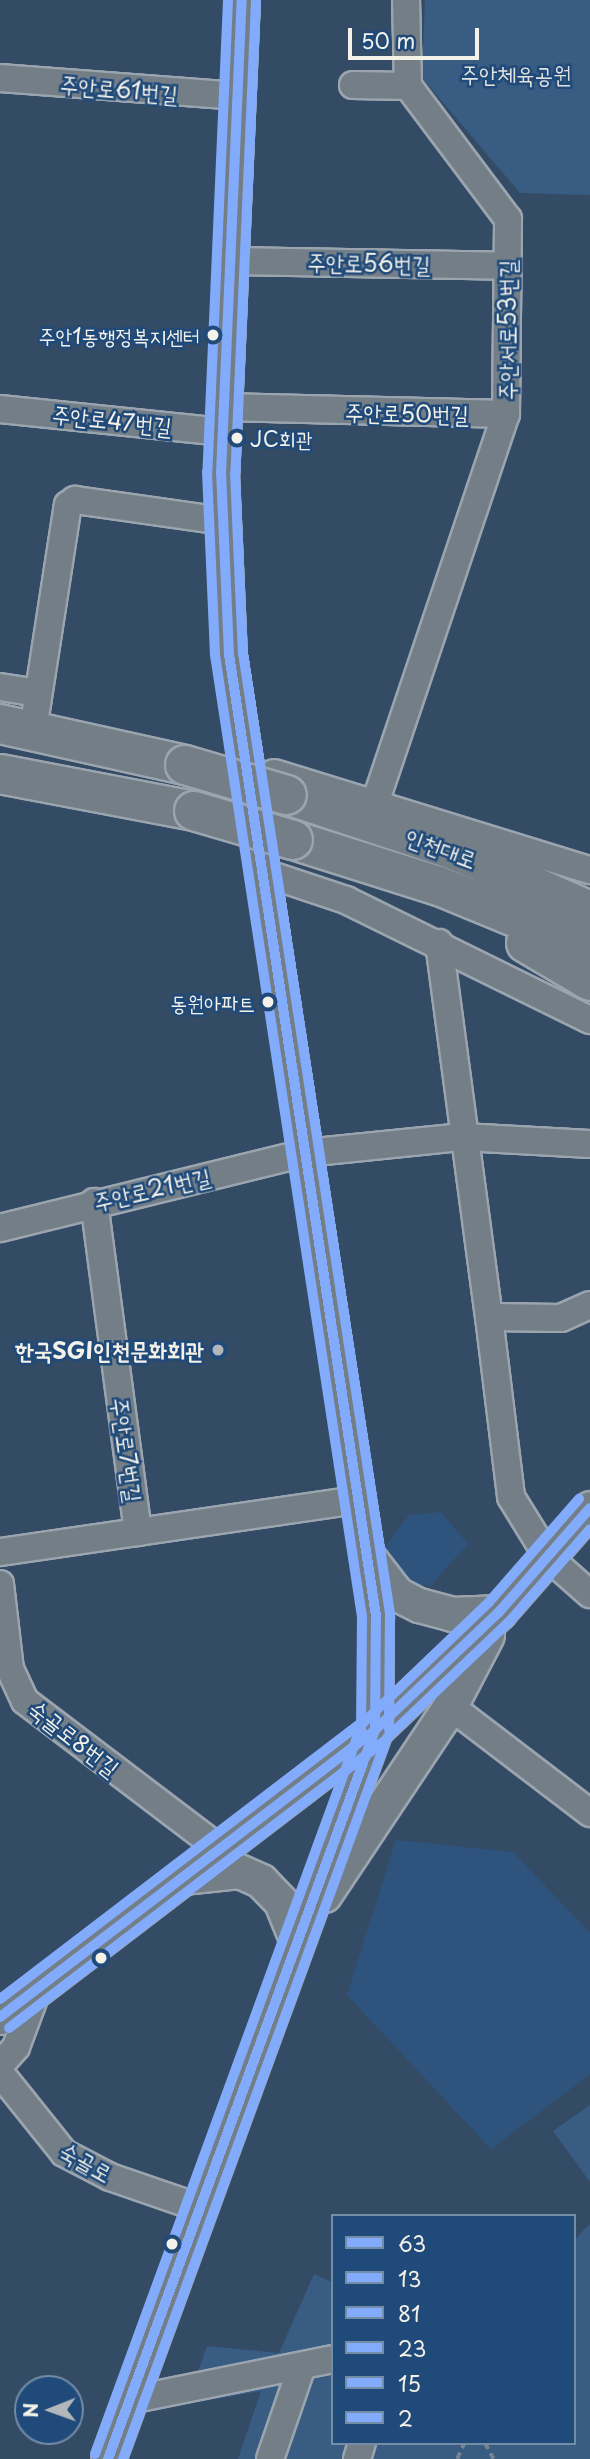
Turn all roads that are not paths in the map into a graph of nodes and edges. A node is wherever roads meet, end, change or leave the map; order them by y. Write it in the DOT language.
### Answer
graph roads {
  1 [pos="242,0"];
  2 [pos="407,0"];
  3 [pos="0,78"];
  4 [pos="353,85"];
  5 [pos="408,86"];
  6 [pos="238,96"];
  7 [pos="231,261"];
  8 [pos="507,266"];
  9 [pos="0,409"];
  10 [pos="506,414"];
  11 [pos="224,420"];
  12 [pos="222,521"];
  13 [pos="0,687"];
  14 [pos="24,716"];
  15 [pos="246,765"];
  16 [pos="0,774"];
  17 [pos="376,800"];
  18 [pos="453,850"];
  19 [pos="590,870"];
  20 [pos="262,872"];
  21 [pos="439,886"];
  22 [pos="590,890"];
  23 [pos="590,911"];
  24 [pos="439,943"];
  25 [pos="590,948"];
  26 [pos="590,981"];
  27 [pos="590,1020"];
  28 [pos="463,1137"];
  29 [pos="590,1144"];
  30 [pos="306,1153"];
  31 [pos="94,1202"];
  32 [pos="0,1228"];
  33 [pos="590,1305"];
  34 [pos="489,1317"];
  35 [pos="358,1500"];
  36 [pos="590,1508"];
  37 [pos="138,1532"];
  38 [pos="0,1552"];
  39 [pos="366,1556"];
  40 [pos="548,1556"];
  41 [pos="0,1584"];
  42 [pos="590,1594"];
  43 [pos="499,1612"];
  44 [pos="450,1706"];
  45 [pos="375,1730"];
  46 [pos="590,1813"];
  47 [pos="220,1849"];
  48 [pos="183,1877"];
  49 [pos="295,1937"];
  50 [pos="38,1988"];
  51 [pos="0,2017"];
  52 [pos="0,2065"];
  53 [pos="0,2073"];
  54 [pos="203,2209"];
  55 [pos="331,2359"];
  56 [pos="302,2366"];
  57 [pos="130,2400"];
  58 [pos="108,2459"];
  59 [pos="270,2459"];
  1 -- 6 [label="main road"];
  2 -- 5 [label="street"];
  3 -- 6 [label="street, 주안로61번길"];
  4 -- 5 [label="street"];
  5 -- 8 [label="street, 주안서로53번길"];
  6 -- 7 [label="main road"];
  7 -- 8 [label="street, 주안로56번길"];
  7 -- 11 [label="main road"];
  8 -- 10 [label="street, 주안서로53번길"];
  9 -- 11 [label="street, 주안로47번길"];
  10 -- 11 [label="street, 주안로50번길"];
  10 -- 17 [label="street, 주안서로53번길"];
  11 -- 12 [label="main road"];
  12 -- 14 [label="street"];
  12 -- 15 [label="main road"];
  13 -- 14 [label="street"];
  14 -- 18 [label="highway, 인천대로, bridge"];
  15 -- 17 [label="street"];
  15 -- 20 [label="main road"];
  16 -- 21 [label="highway, 인천대로, bridge"];
  17 -- 19 [label="street"];
  18 -- 22 [label="highway"];
  18 -- 23 [label="highway, 인천대로"];
  20 -- 24 [label="street"];
  20 -- 30 [label="main road"];
  21 -- 25 [label="highway, 인천대로"];
  21 -- 26 [label="highway"];
  24 -- 27 [label="street"];
  24 -- 28 [label="street"];
  28 -- 29 [label="street, 주안로21번길"];
  28 -- 30 [label="street, 주안로21번길"];
  28 -- 34 [label="street"];
  30 -- 31 [label="street, 주안로21번길"];
  30 -- 35 [label="main road"];
  31 -- 32 [label="street, 주안로21번길"];
  31 -- 37 [label="street, 주안로7번길"];
  33 -- 34 [label="street"];
  34 -- 40 [label="street"];
  35 -- 37 [label="street, 주안로7번길"];
  35 -- 39 [label="main road"];
  36 -- 40 [label="main road"];
  37 -- 38 [label="street, 주안로7번길"];
  39 -- 43 [label="main road"];
  39 -- 45 [label="main road"];
  40 -- 42 [label="street"];
  40 -- 43 [label="main road"];
  41 -- 47 [label="street, 숙골로8번길"];
  43 -- 44 [label="main road"];
  43 -- 45 [label="main road"];
  44 -- 46 [label="street"];
  44 -- 49 [label="main road"];
  45 -- 47 [label="main road"];
  45 -- 49 [label="main road"];
  47 -- 48 [label="main road"];
  48 -- 49 [label="main road"];
  48 -- 50 [label="main road"];
  49 -- 54 [label="main road"];
  50 -- 51 [label="main road"];
  50 -- 52 [label="street"];
  53 -- 54 [label="street, 숙골로"];
  54 -- 57 [label="main road"];
  55 -- 56 [label="street"];
  56 -- 57 [label="street"];
  56 -- 59 [label="street"];
  57 -- 58 [label="main road"];
}
